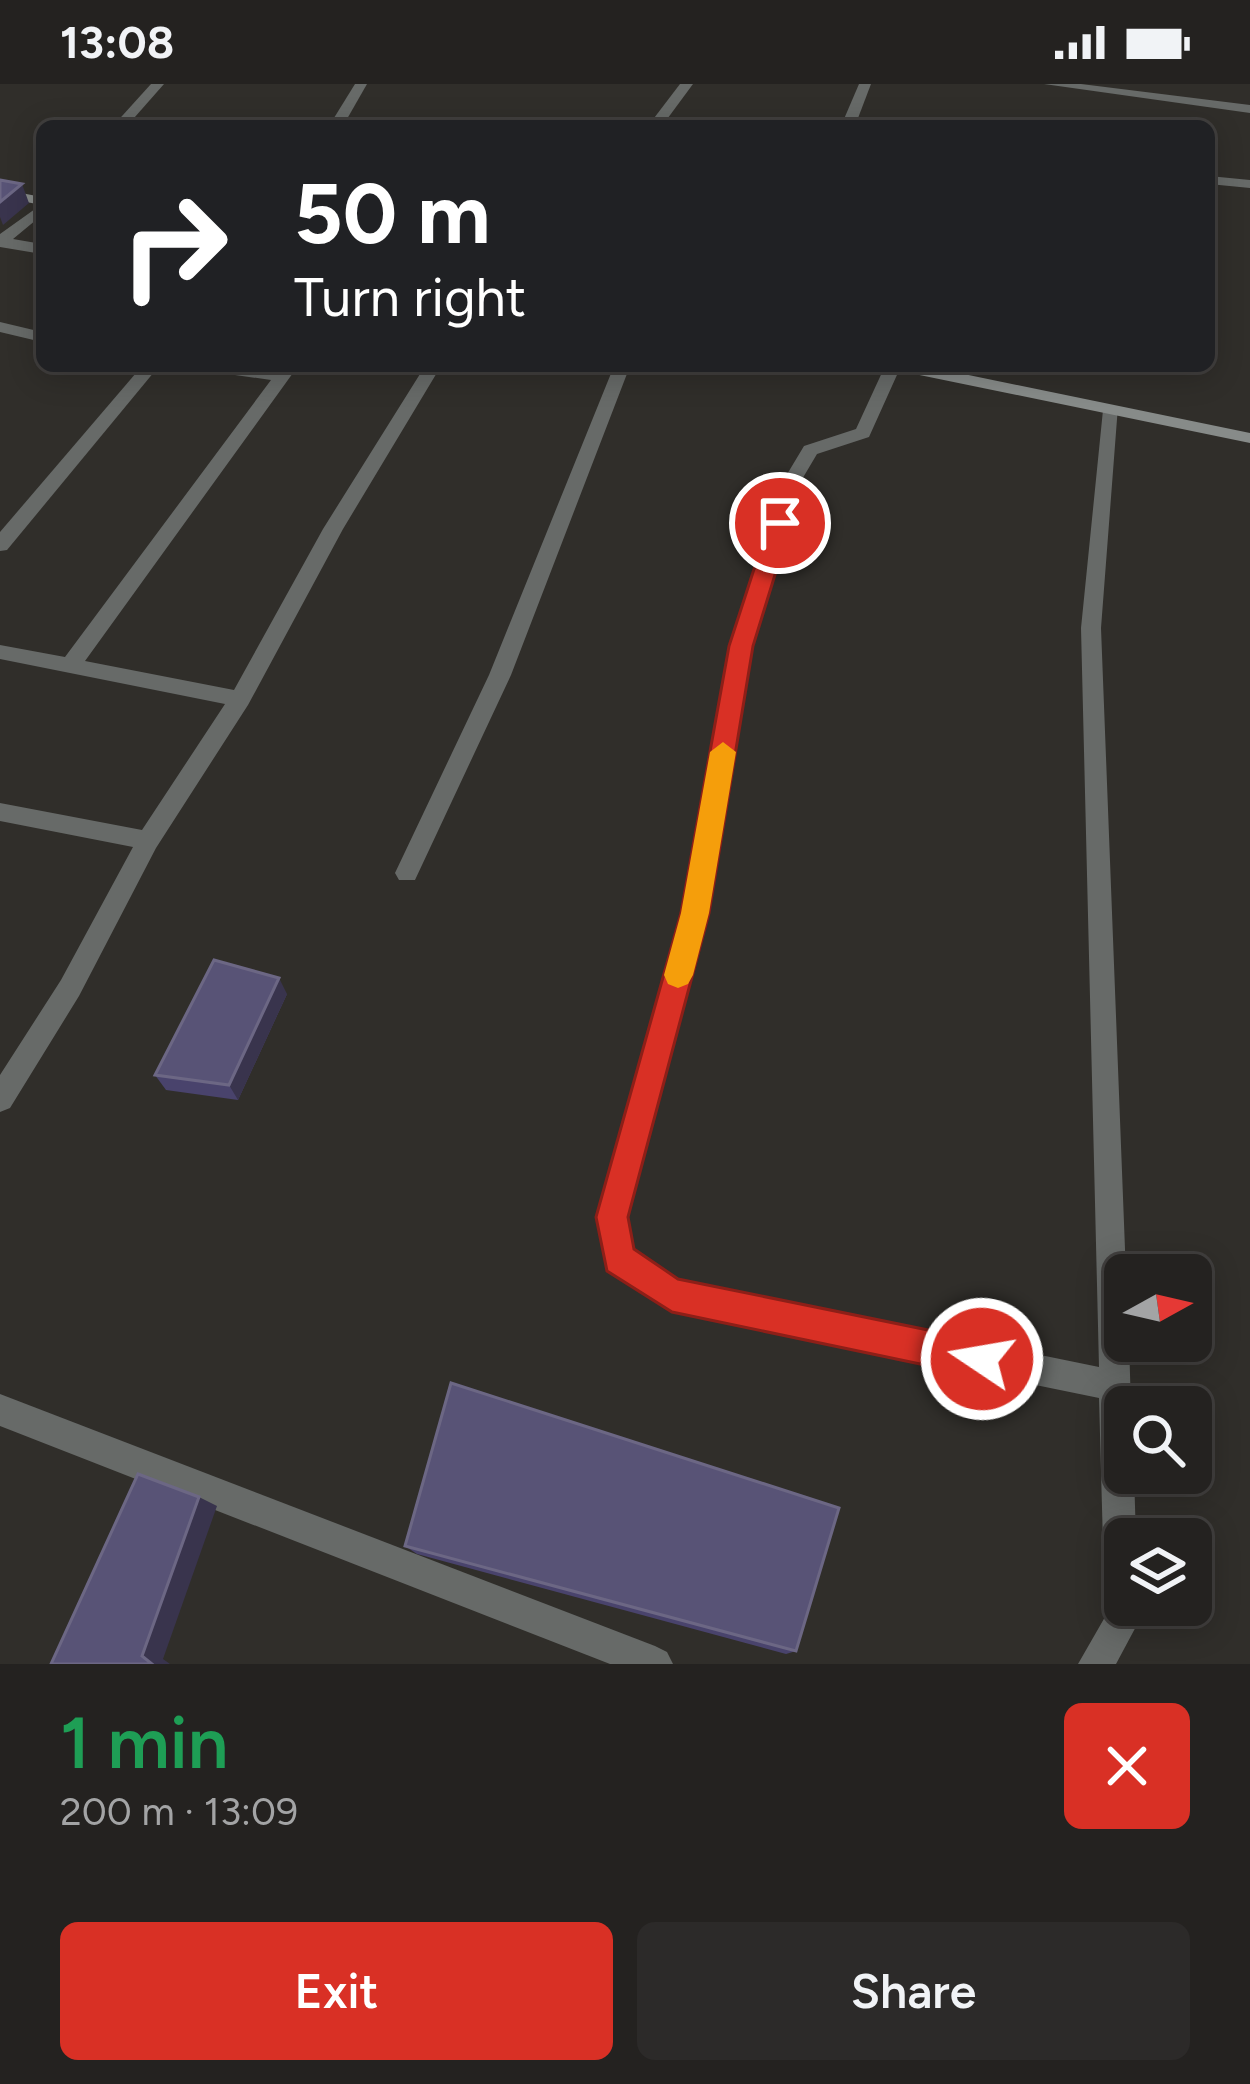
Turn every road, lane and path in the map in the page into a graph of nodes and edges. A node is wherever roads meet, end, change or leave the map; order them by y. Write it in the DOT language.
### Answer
graph roads {
  1 [pos="158,84"];
  2 [pos="361,84"];
  3 [pos="687,84"];
  4 [pos="865,84"];
  5 [pos="1050,84"];
  6 [pos="1250,109"];
  7 [pos="125,120"];
  8 [pos="340,120"];
  9 [pos="660,120"];
  10 [pos="850,120"];
  11 [pos="1215,181"];
  12 [pos="1250,184"];
  13 [pos="0,193"];
  14 [pos="36,203"];
  15 [pos="36,210"];
  16 [pos="0,242"];
  17 [pos="36,248"];
  18 [pos="0,327"];
  19 [pos="36,336"];
  20 [pos="146,372"];
  21 [pos="286,372"];
  22 [pos="429,372"];
  23 [pos="620,372"];
  24 [pos="893,372"];
  25 [pos="925,372"];
  26 [pos="1112,410"];
  27 [pos="1250,437"];
  28 [pos="0,508"];
  29 [pos="26,512"];
  30 [pos="0,545"];
  31 [pos="0,652"];
  32 [pos="69,667"];
  33 [pos="240,699"];
  34 [pos="0,812"];
  35 [pos="148,841"];
  36 [pos="407,873"];
  37 [pos="0,1099"];
  38 [pos="1115,1386"];
  39 [pos="0,1410"];
  40 [pos="1118,1494"];
  41 [pos="655,1664"];
  42 [pos="1096,1664"];
  1 -- 7 [label="street"];
  2 -- 8 [label="street"];
  3 -- 9 [label="street"];
  4 -- 10 [label="street"];
  5 -- 6 [label="street"];
  11 -- 12 [label="street"];
  13 -- 14 [label="main road"];
  15 -- 16 [label="street"];
  16 -- 17 [label="street"];
  18 -- 19 [label="street"];
  20 -- 29 [label="street"];
  21 -- 32 [label="street"];
  22 -- 33 [label="street"];
  23 -- 36 [label="street"];
  24 -- 38 [label="street"];
  25 -- 26 [label="main road"];
  26 -- 27 [label="main road"];
  26 -- 38 [label="street"];
  28 -- 29 [label="street"];
  29 -- 30 [label="street"];
  31 -- 32 [label="street"];
  32 -- 33 [label="street"];
  33 -- 35 [label="street"];
  34 -- 35 [label="street"];
  35 -- 37 [label="street"];
  39 -- 41 [label="street"];
  40 -- 42 [label="street"];
}
